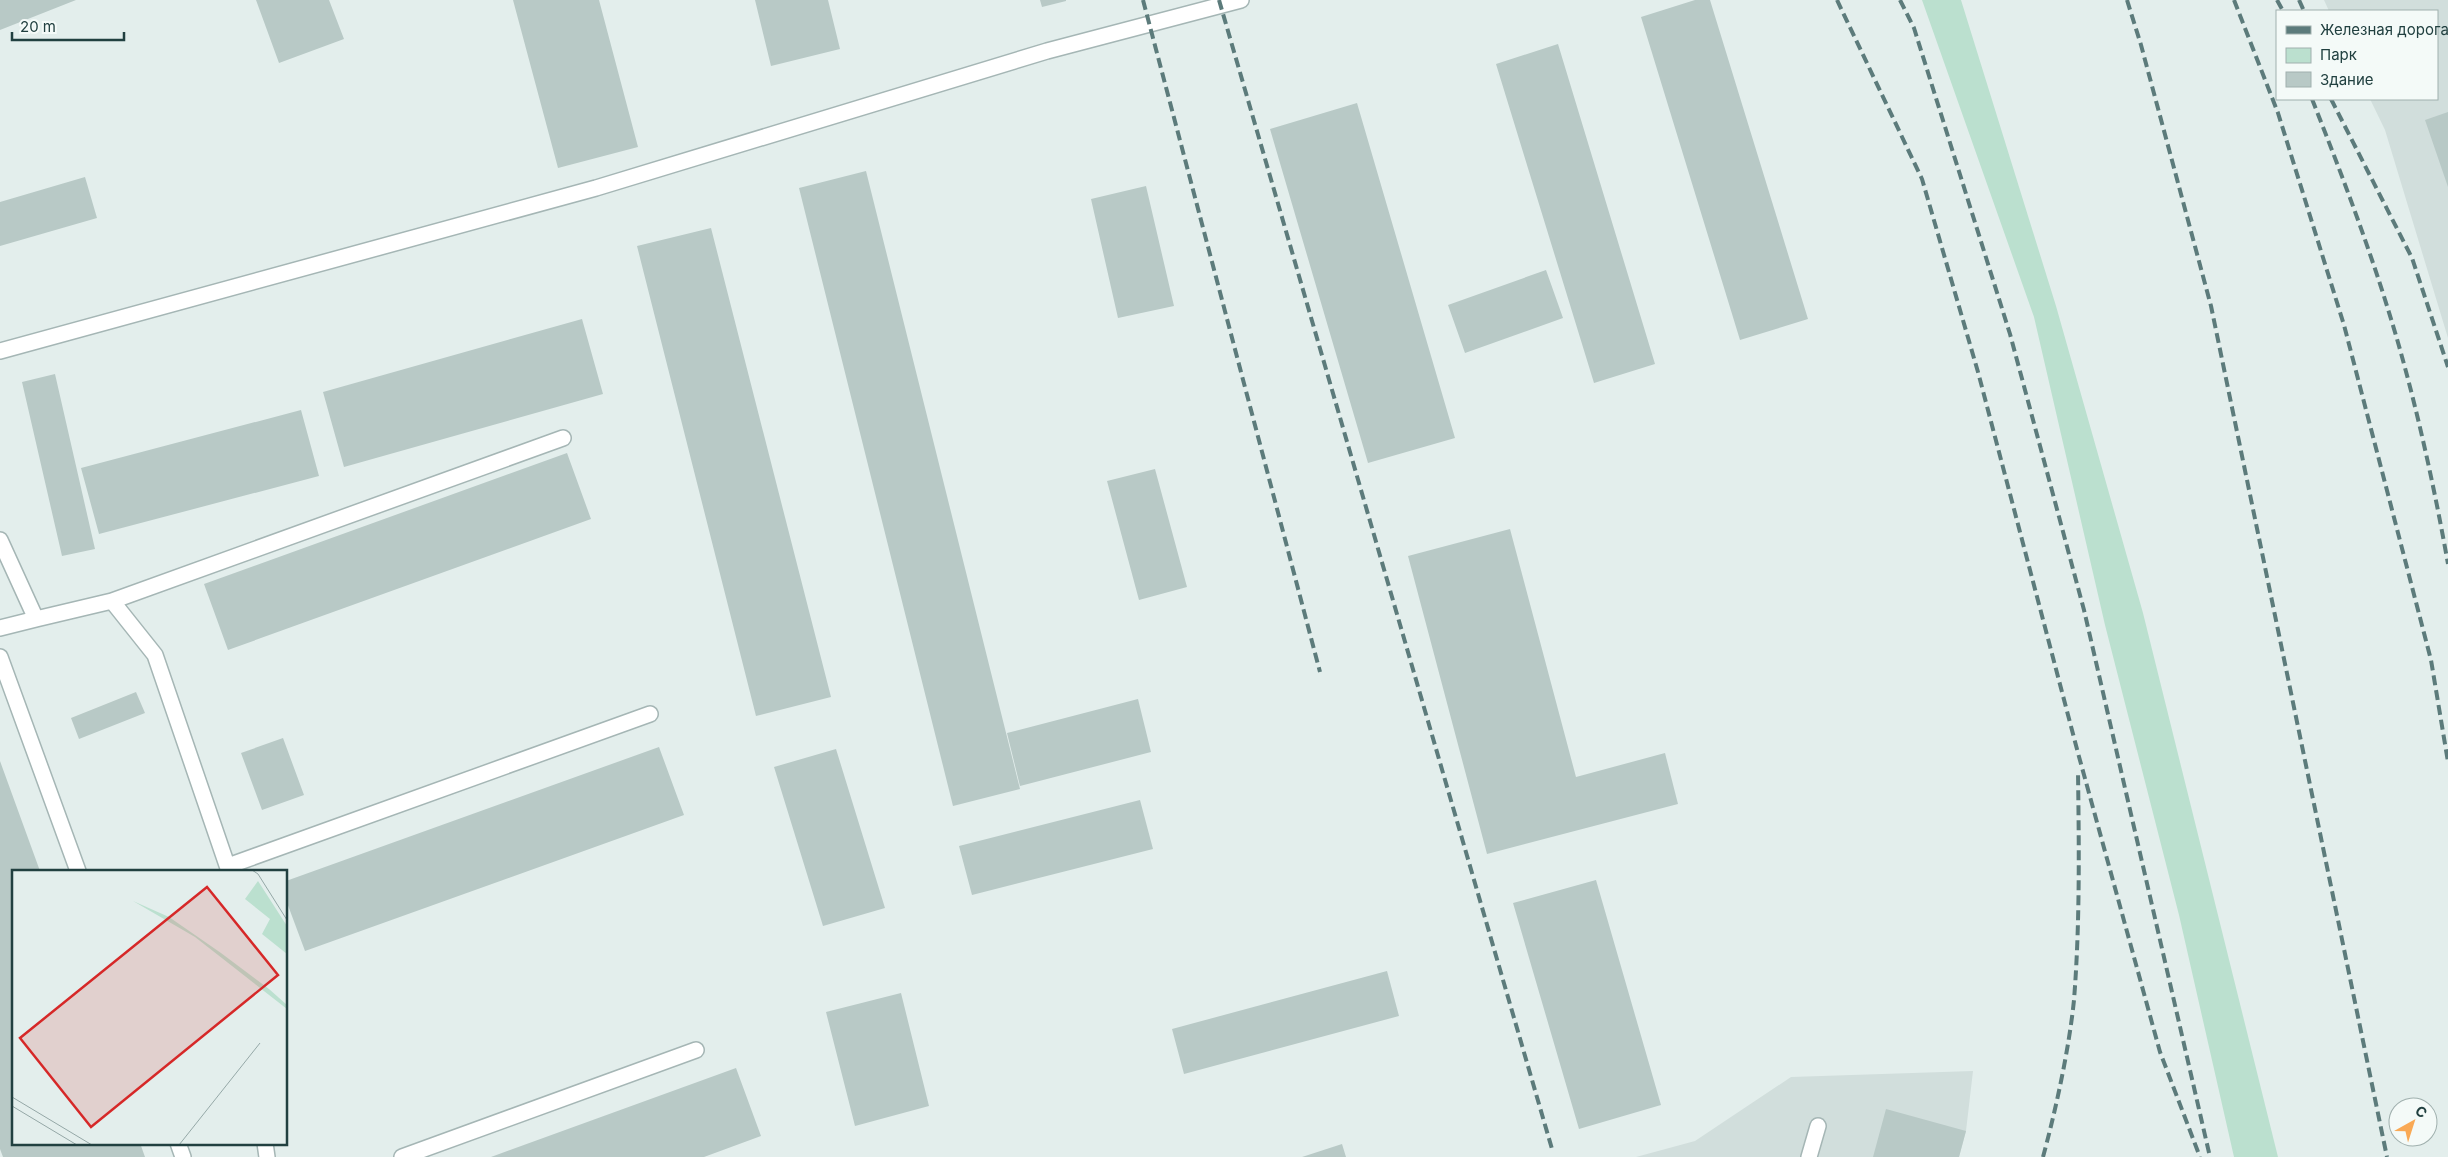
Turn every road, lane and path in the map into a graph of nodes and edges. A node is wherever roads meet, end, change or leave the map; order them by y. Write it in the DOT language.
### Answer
graph roads {
  1 [pos="1241,0"];
  2 [pos="0,351"];
  3 [pos="563,438"];
  4 [pos="0,540"];
  5 [pos="112,601"];
  6 [pos="36,619"];
  7 [pos="0,628"];
  8 [pos="0,657"];
  9 [pos="650,714"];
  10 [pos="228,868"];
  11 [pos="78,870"];
  12 [pos="696,1050"];
  13 [pos="1818,1126"];
  14 [pos="178,1144"];
  15 [pos="265,1144"];
  16 [pos="183,1157"];
  17 [pos="267,1157"];
  18 [pos="402,1157"];
  19 [pos="1809,1157"];
  1 -- 2 [label="lane"];
  3 -- 5 [label="lane"];
  4 -- 6 [label="lane"];
  5 -- 6 [label="lane"];
  5 -- 10 [label="lane"];
  6 -- 7 [label="lane"];
  8 -- 11 [label="lane"];
  9 -- 10 [label="lane"];
  12 -- 18 [label="lane"];
  13 -- 19 [label="lane"];
  14 -- 16 [label="lane"];
  15 -- 17 [label="lane"];
}
